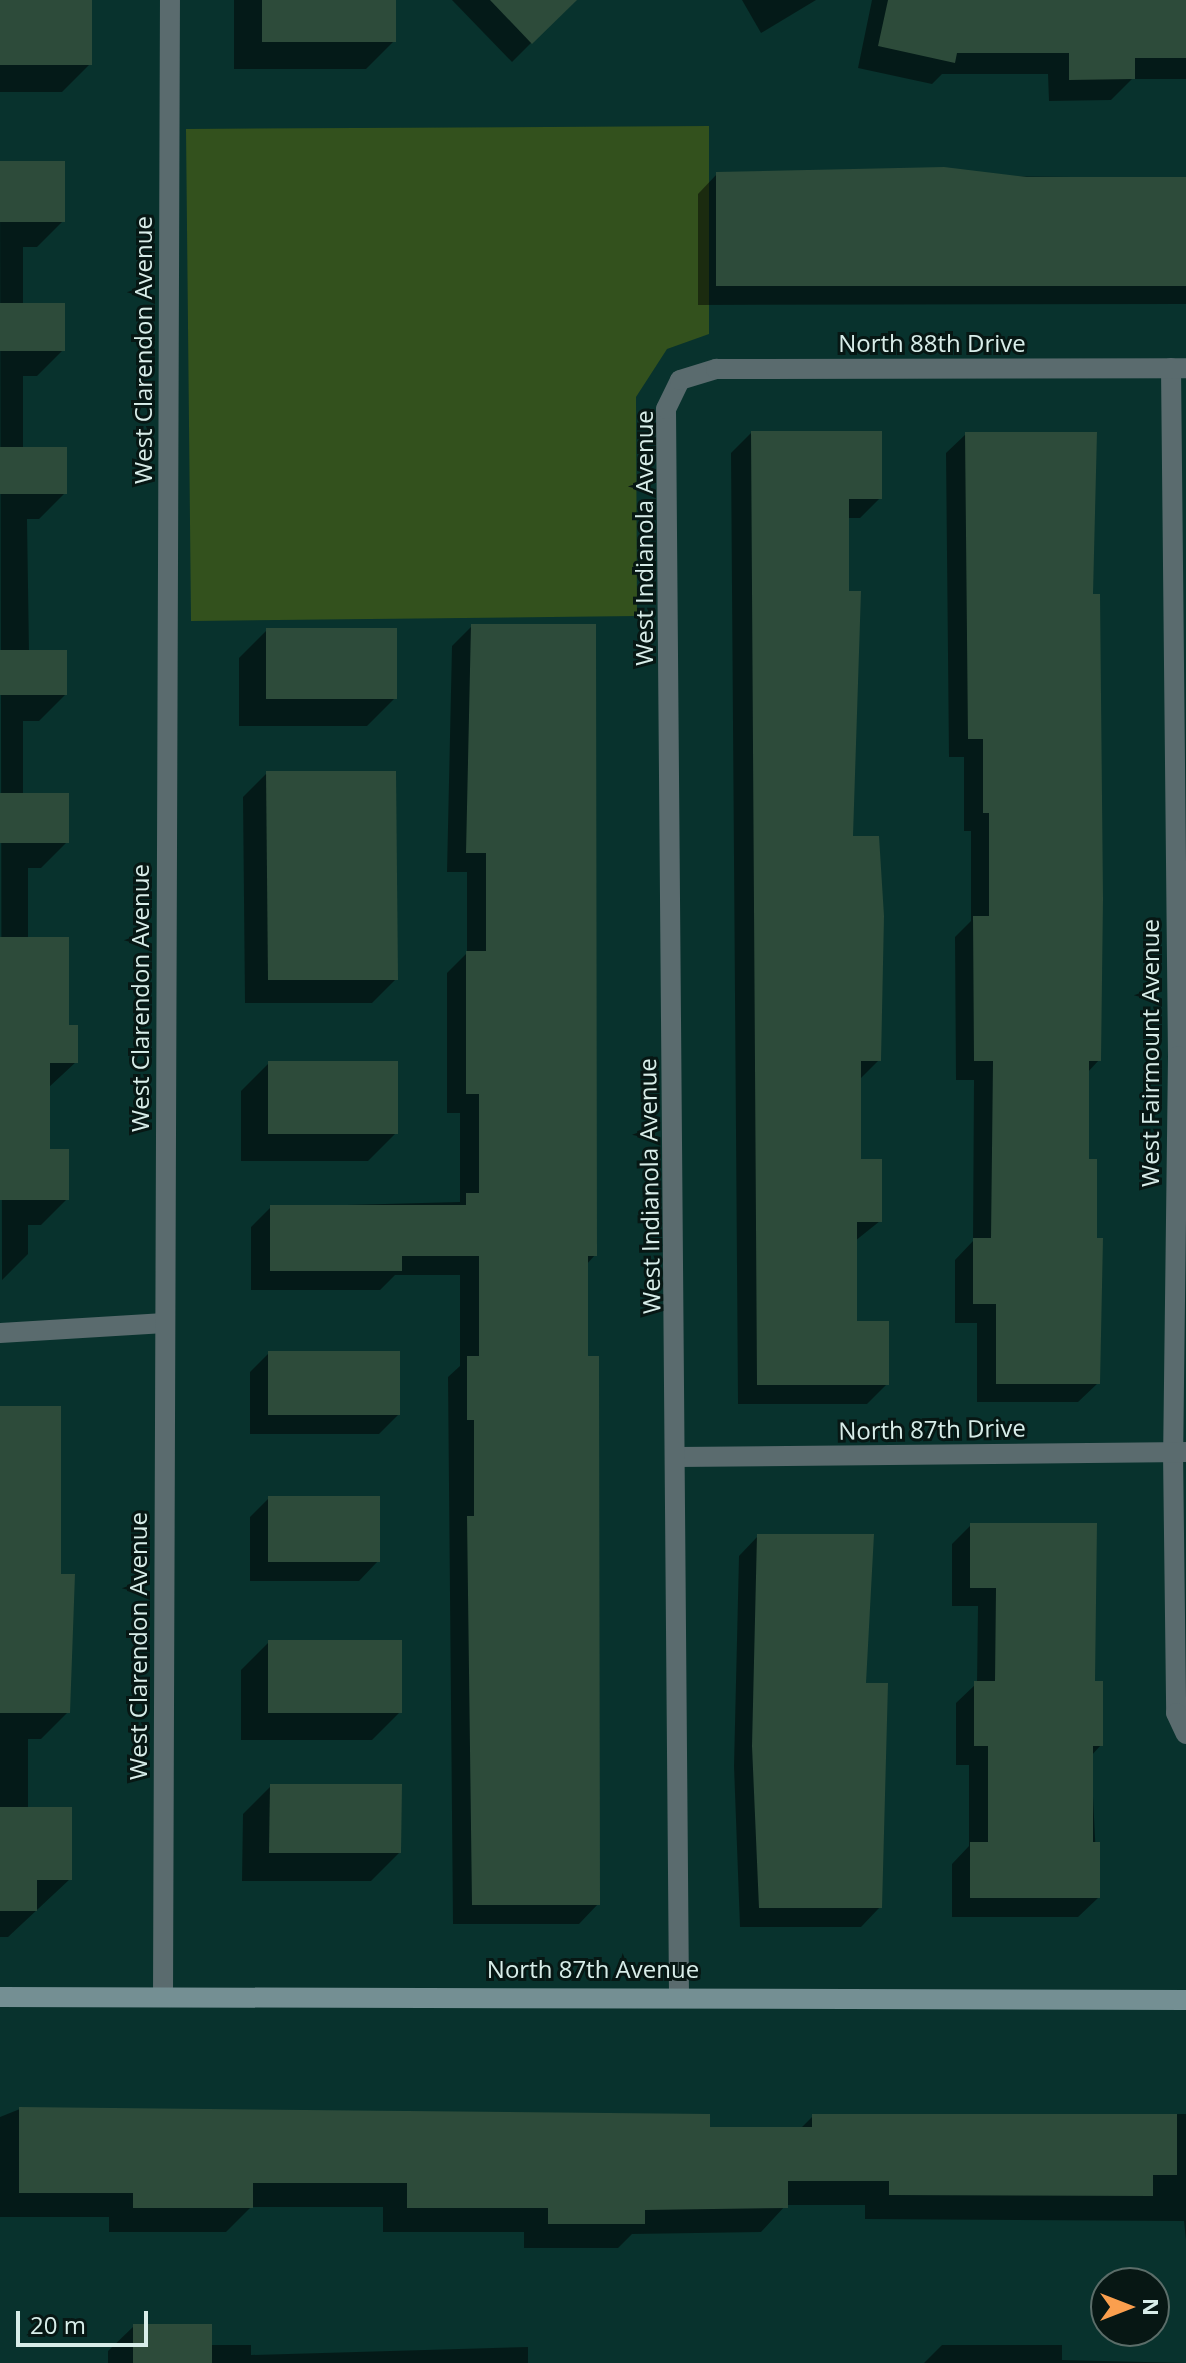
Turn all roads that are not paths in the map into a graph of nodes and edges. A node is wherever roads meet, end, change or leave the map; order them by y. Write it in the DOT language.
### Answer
graph roads {
  1 [pos="170,0"];
  2 [pos="1178,368"];
  3 [pos="680,380"];
  4 [pos="1181,915"];
  5 [pos="165,1323"];
  6 [pos="0,1333"];
  7 [pos="1180,1452"];
  8 [pos="678,1457"];
  9 [pos="1186,1734"];
  10 [pos="679,1995"];
  11 [pos="0,1997"];
  12 [pos="163,1997"];
  13 [pos="1186,2000"];
  1 -- 5 [label="street, West Clarendon Avenue"];
  2 -- 3 [label="street, North 88th Drive"];
  2 -- 4 [label="street, West Fairmount Avenue"];
  3 -- 8 [label="street, West Indianola Avenue"];
  4 -- 7 [label="street, West Fairmount Avenue"];
  5 -- 6 [label="street"];
  5 -- 12 [label="street, West Clarendon Avenue"];
  7 -- 8 [label="street, North 87th Drive"];
  7 -- 9 [label="street, West Fairmount Avenue"];
  8 -- 10 [label="street, West Indianola Avenue"];
  10 -- 12 [label="street, North 87th Avenue"];
  10 -- 13 [label="street, North 87th Avenue"];
  11 -- 12 [label="street, North 87th Avenue"];
}
